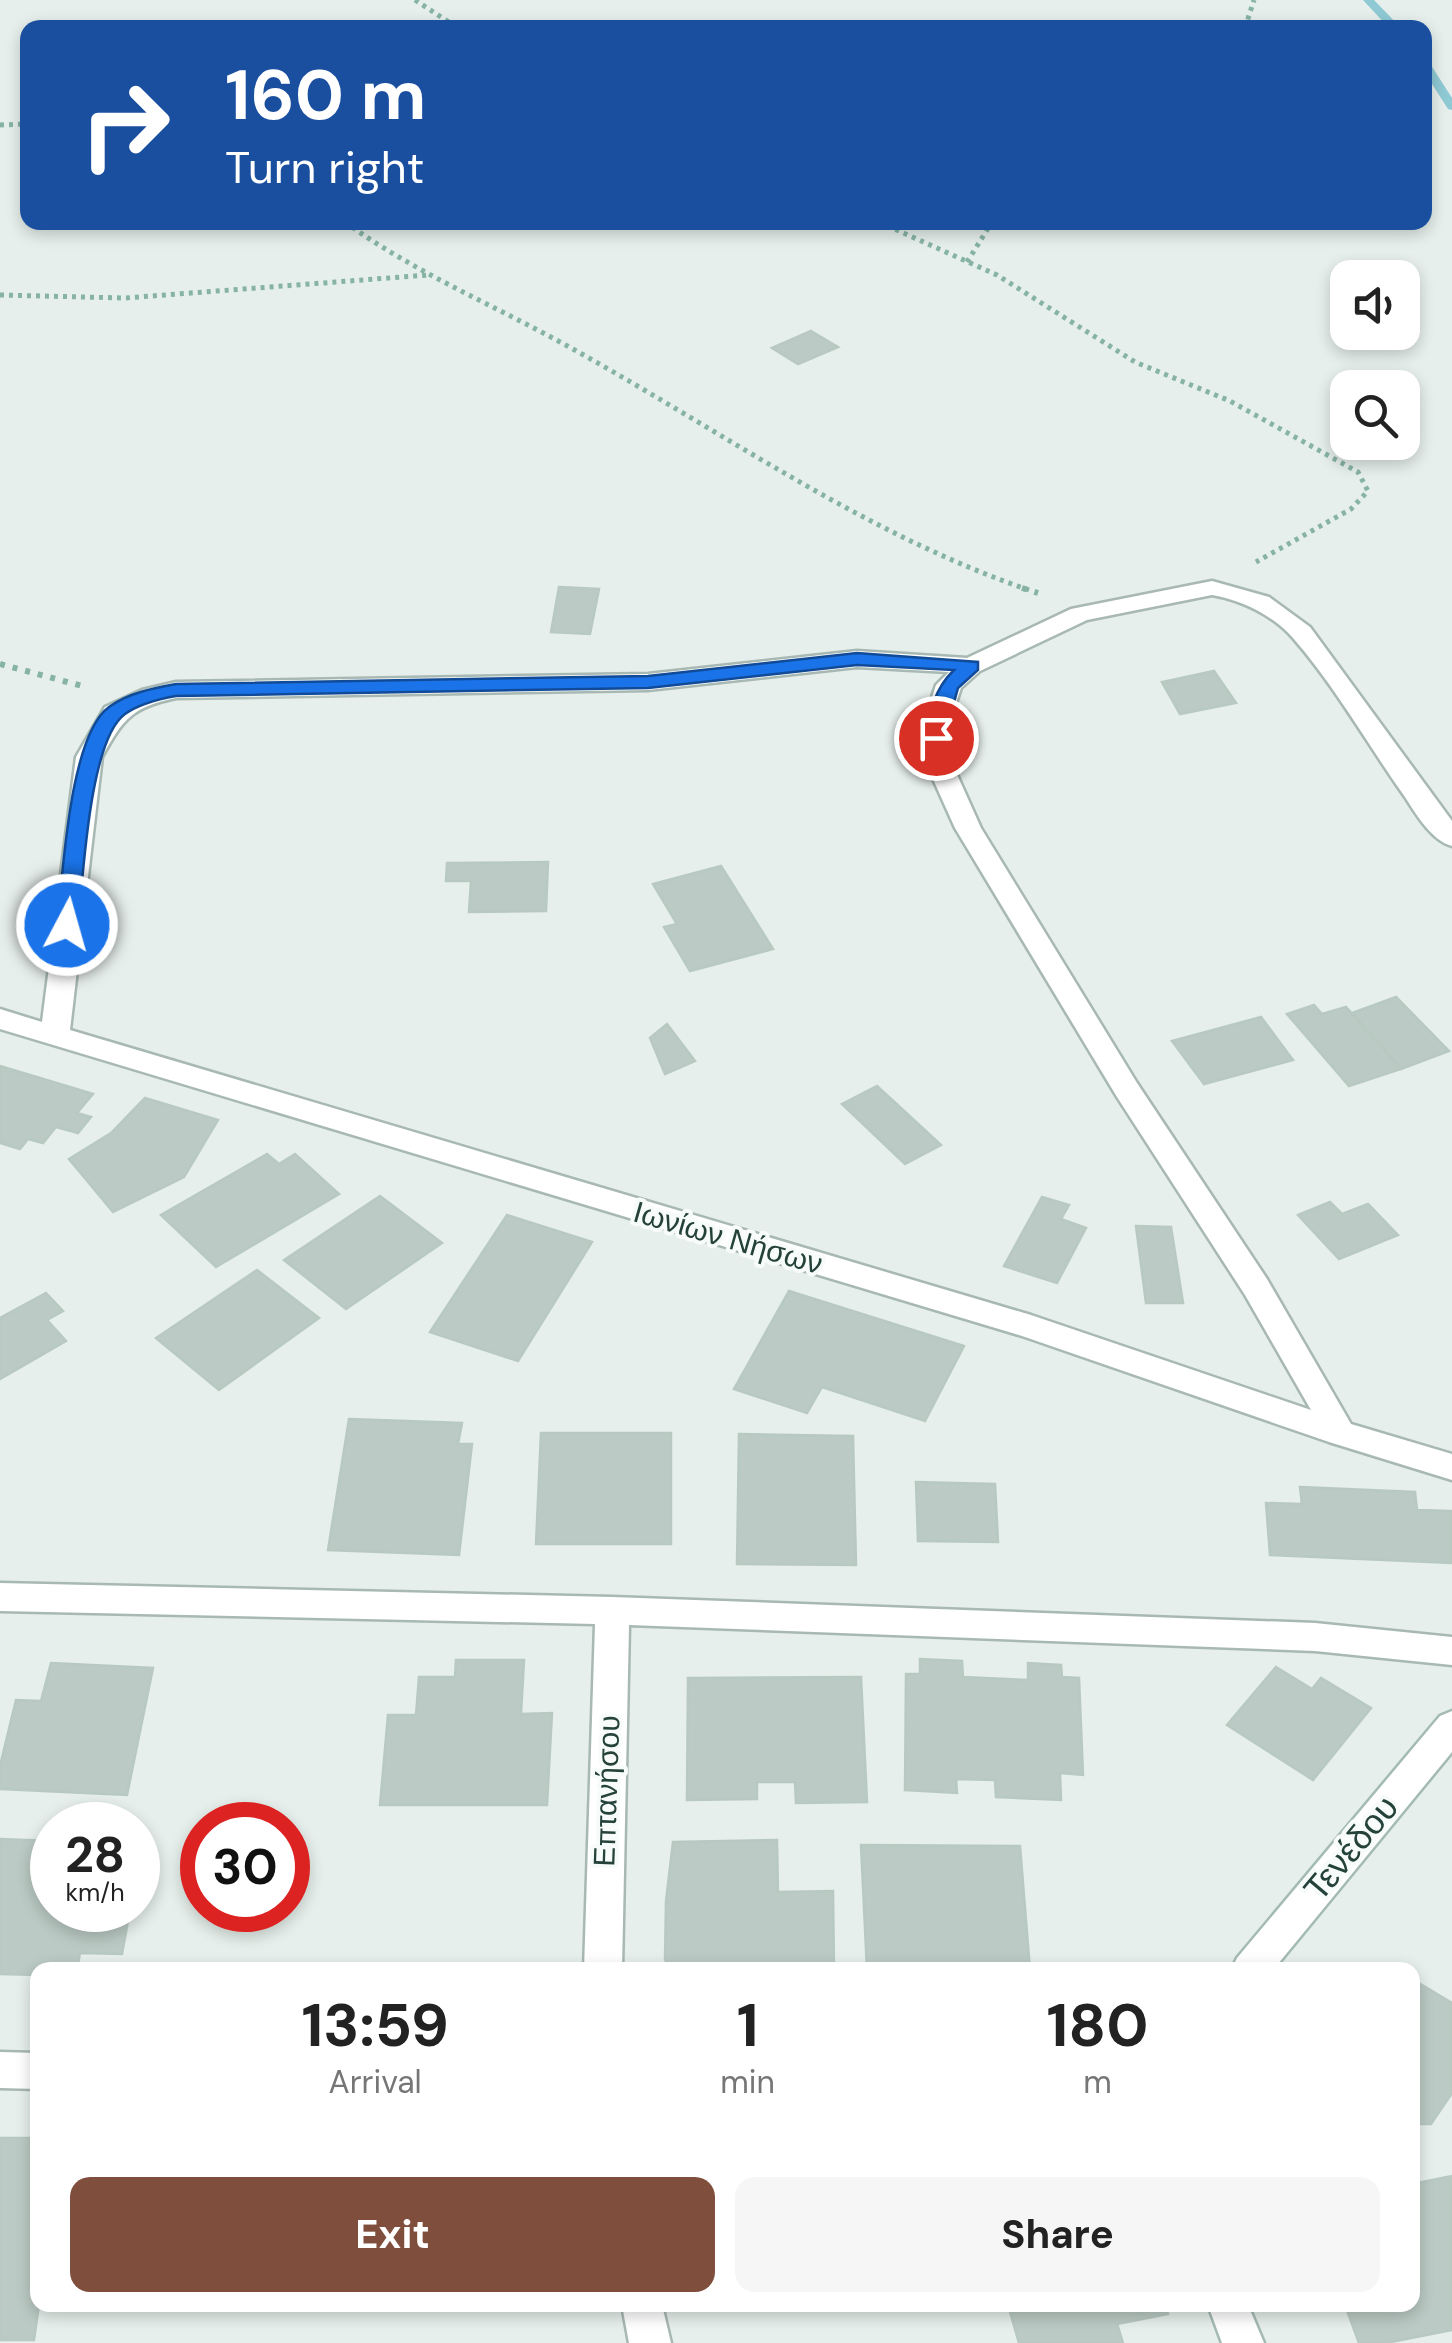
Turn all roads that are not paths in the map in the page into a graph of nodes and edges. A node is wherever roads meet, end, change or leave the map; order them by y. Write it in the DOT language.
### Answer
graph roads {
  1 [pos="971,666"];
  2 [pos="1452,838"];
  3 [pos="0,1019"];
  4 [pos="55,1036"];
  5 [pos="1340,1434"];
  6 [pos="1452,1467"];
  7 [pos="0,1597"];
  8 [pos="612,1611"];
  9 [pos="1452,1651"];
  10 [pos="1452,1726"];
  11 [pos="602,1962"];
  12 [pos="1257,1962"];
  13 [pos="0,2070"];
  14 [pos="30,2071"];
  15 [pos="643,2312"];
  16 [pos="1231,2312"];
  17 [pos="650,2343"];
  18 [pos="1242,2343"];
  1 -- 2 [label="street"];
  1 -- 4 [label="street"];
  1 -- 5 [label="street"];
  3 -- 4 [label="street, Ιωνίων Νήσων"];
  4 -- 5 [label="street, Ιωνίων Νήσων"];
  5 -- 6 [label="street, Ιωνίων Νήσων"];
  7 -- 8 [label="street"];
  8 -- 9 [label="street"];
  8 -- 11 [label="street, Επτανήσου"];
  10 -- 12 [label="street, Τενέδου"];
  13 -- 14 [label="street"];
  15 -- 17 [label="street"];
  16 -- 18 [label="street"];
}
